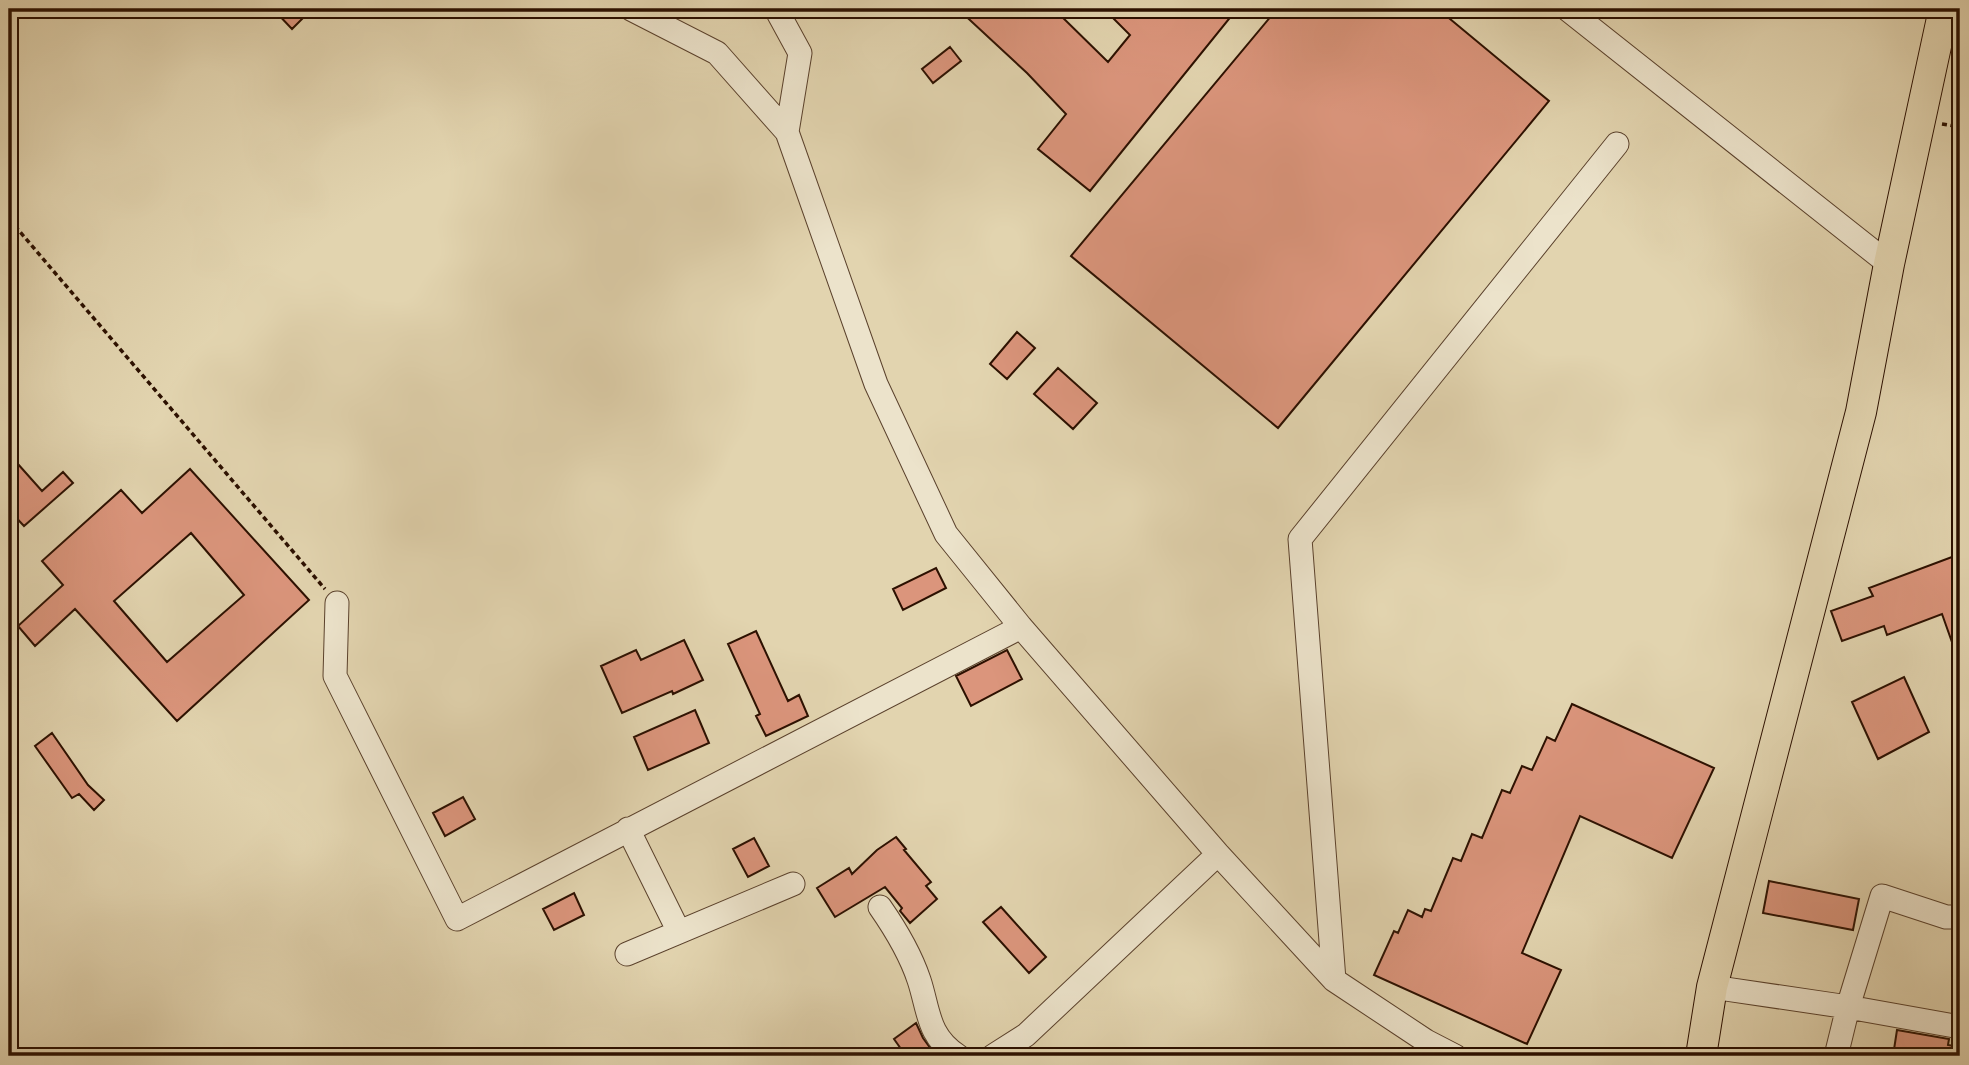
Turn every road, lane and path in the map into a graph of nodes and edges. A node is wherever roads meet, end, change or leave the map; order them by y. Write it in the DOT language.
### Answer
graph roads {
  1 [pos="631,9"];
  2 [pos="776,9"];
  3 [pos="1567,9"];
  4 [pos="1944,9"];
  5 [pos="787,132"];
  6 [pos="1617,144"];
  7 [pos="15,226"];
  8 [pos="1889,264"];
  9 [pos="337,603"];
  10 [pos="1021,627"];
  11 [pos="628,830"];
  12 [pos="1218,854"];
  13 [pos="793,884"];
  14 [pos="880,907"];
  15 [pos="1960,917"];
  16 [pos="679,932"];
  17 [pos="627,954"];
  18 [pos="1334,980"];
  19 [pos="1712,987"];
  20 [pos="1848,1007"];
  21 [pos="1960,1027"];
  22 [pos="958,1056"];
  23 [pos="993,1056"];
  24 [pos="1455,1056"];
  25 [pos="1701,1056"];
  26 [pos="1836,1056"];
  1 -- 5 [label="street"];
  2 -- 5 [label="street"];
  3 -- 8 [label="street"];
  4 -- 8 [label="main road"];
  5 -- 10 [label="street"];
  6 -- 18 [label="street"];
  7 -- 9 [label="path"];
  8 -- 19 [label="main road"];
  9 -- 11 [label="street"];
  10 -- 11 [label="street"];
  10 -- 12 [label="street"];
  11 -- 16 [label="street"];
  12 -- 18 [label="street"];
  12 -- 23 [label="street"];
  13 -- 16 [label="street"];
  14 -- 22 [label="street"];
  15 -- 20 [label="street"];
  16 -- 17 [label="street"];
  18 -- 24 [label="street"];
  19 -- 20 [label="street"];
  19 -- 25 [label="main road"];
  20 -- 21 [label="street"];
  20 -- 26 [label="street"];
}
